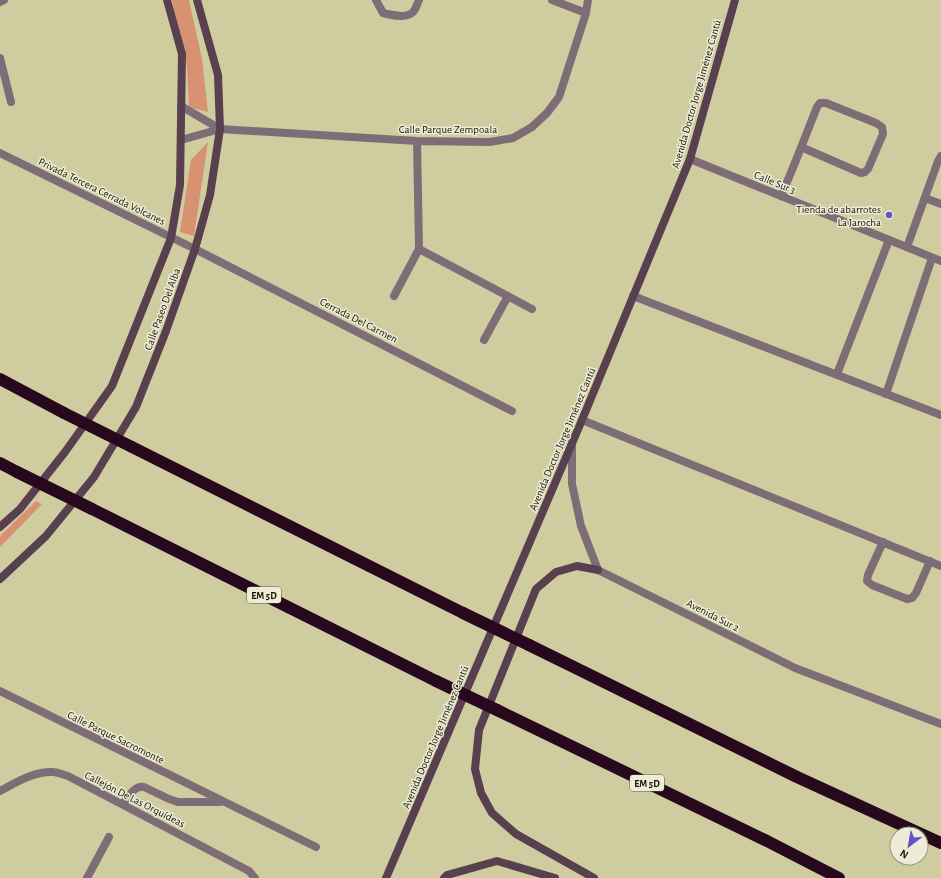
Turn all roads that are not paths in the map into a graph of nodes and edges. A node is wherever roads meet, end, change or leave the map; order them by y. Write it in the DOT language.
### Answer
graph roads {
  1 [pos="4,0"];
  2 [pos="168,0"];
  3 [pos="198,0"];
  4 [pos="376,0"];
  5 [pos="419,0"];
  6 [pos="552,0"];
  7 [pos="588,0"];
  8 [pos="735,0"];
  9 [pos="0,2"];
  10 [pos="586,13"];
  11 [pos="0,58"];
  12 [pos="11,102"];
  13 [pos="181,106"];
  14 [pos="220,129"];
  15 [pos="181,140"];
  16 [pos="417,141"];
  17 [pos="801,147"];
  18 [pos="0,153"];
  19 [pos="941,156"];
  20 [pos="690,159"];
  21 [pos="781,196"];
  22 [pos="925,198"];
  23 [pos="941,204"];
  24 [pos="171,238"];
  25 [pos="889,240"];
  26 [pos="907,247"];
  27 [pos="195,249"];
  28 [pos="419,249"];
  29 [pos="932,258"];
  30 [pos="941,261"];
  31 [pos="394,296"];
  32 [pos="508,296"];
  33 [pos="633,296"];
  34 [pos="532,309"];
  35 [pos="484,340"];
  36 [pos="837,374"];
  37 [pos="0,379"];
  38 [pos="886,394"];
  39 [pos="512,410"];
  40 [pos="941,415"];
  41 [pos="582,420"];
  42 [pos="572,443"];
  43 [pos="0,463"];
  44 [pos="0,527"];
  45 [pos="883,542"];
  46 [pos="930,561"];
  47 [pos="941,566"];
  48 [pos="598,570"];
  49 [pos="0,580"];
  50 [pos="0,691"];
  51 [pos="941,724"];
  52 [pos="0,791"];
  53 [pos="223,802"];
  54 [pos="123,804"];
  55 [pos="109,837"];
  56 [pos="941,843"];
  57 [pos="316,848"];
  58 [pos="87,878"];
  59 [pos="255,878"];
  60 [pos="386,878"];
  61 [pos="444,878"];
  62 [pos="555,878"];
  63 [pos="594,878"];
  64 [pos="839,878"];
  1 -- 9 [label="street"];
  2 -- 13 [label="main road, Calle Paseo Del Alba"];
  3 -- 14 [label="main road, Calle Paseo Del Alba"];
  4 -- 5 [label="street"];
  6 -- 10 [label="street"];
  7 -- 10 [label="street, Calle Parque Zempoala"];
  8 -- 20 [label="main road, Avenida Doctor Jorge Jiménez Cantú"];
  10 -- 16 [label="street, Calle Parque Zempoala"];
  11 -- 12 [label="street"];
  13 -- 14 [label="street, Calle Parque Zempoala"];
  13 -- 15 [label="main road, Calle Paseo Del Alba"];
  14 -- 15 [label="street, Calle Parque Zempoala"];
  14 -- 16 [label="street, Calle Parque Zempoala"];
  14 -- 27 [label="main road, Calle Paseo Del Alba"];
  15 -- 24 [label="main road, Calle Paseo Del Alba"];
  16 -- 28 [label="street"];
  17 -- 17 [label="street"];
  17 -- 21 [label="street"];
  18 -- 24 [label="street, Privada Tercera Cerrada Volcanes"];
  19 -- 22 [label="street"];
  20 -- 21 [label="street, Calle Sur 3"];
  20 -- 33 [label="main road, Avenida Doctor Jorge Jiménez Cantú"];
  21 -- 25 [label="street, Calle Sur 3"];
  22 -- 23 [label="street"];
  22 -- 26 [label="street"];
  24 -- 27 [label="street, Privada Tercera Cerrada Volcanes"];
  24 -- 44 [label="main road, Calle Paseo Del Alba"];
  25 -- 26 [label="street, Calle Sur 3"];
  25 -- 36 [label="street"];
  26 -- 29 [label="street, Calle Sur 3"];
  27 -- 39 [label="street, Cerrada Del Carmen"];
  27 -- 49 [label="main road, Calle Paseo Del Alba"];
  28 -- 31 [label="street"];
  28 -- 32 [label="street"];
  29 -- 30 [label="street, Calle Sur 3"];
  29 -- 38 [label="street"];
  32 -- 34 [label="street"];
  32 -- 35 [label="street"];
  33 -- 36 [label="street"];
  33 -- 41 [label="main road, Avenida Doctor Jorge Jiménez Cantú"];
  36 -- 38 [label="street"];
  37 -- 56 [label="highway, bridge"];
  38 -- 40 [label="street"];
  41 -- 42 [label="main road, Avenida Doctor Jorge Jiménez Cantú"];
  41 -- 45 [label="street"];
  42 -- 48 [label="street"];
  42 -- 60 [label="main road, Avenida Doctor Jorge Jiménez Cantú"];
  43 -- 64 [label="highway, EM 5D, bridge"];
  45 -- 46 [label="street"];
  45 -- 46 [label="street"];
  46 -- 47 [label="street"];
  48 -- 51 [label="street, Avenida Sur 2"];
  48 -- 63 [label="main road"];
  50 -- 53 [label="street, Calle Parque Sacromonte"];
  52 -- 54 [label="street, Callejón De Las Orquídeas"];
  53 -- 54 [label="street, Calle Parque Sacromonte"];
  53 -- 57 [label="street, Calle Parque Sacromonte"];
  54 -- 59 [label="street, Callejón De Las Orquídeas"];
  55 -- 58 [label="street"];
  61 -- 62 [label="main road"];
}
